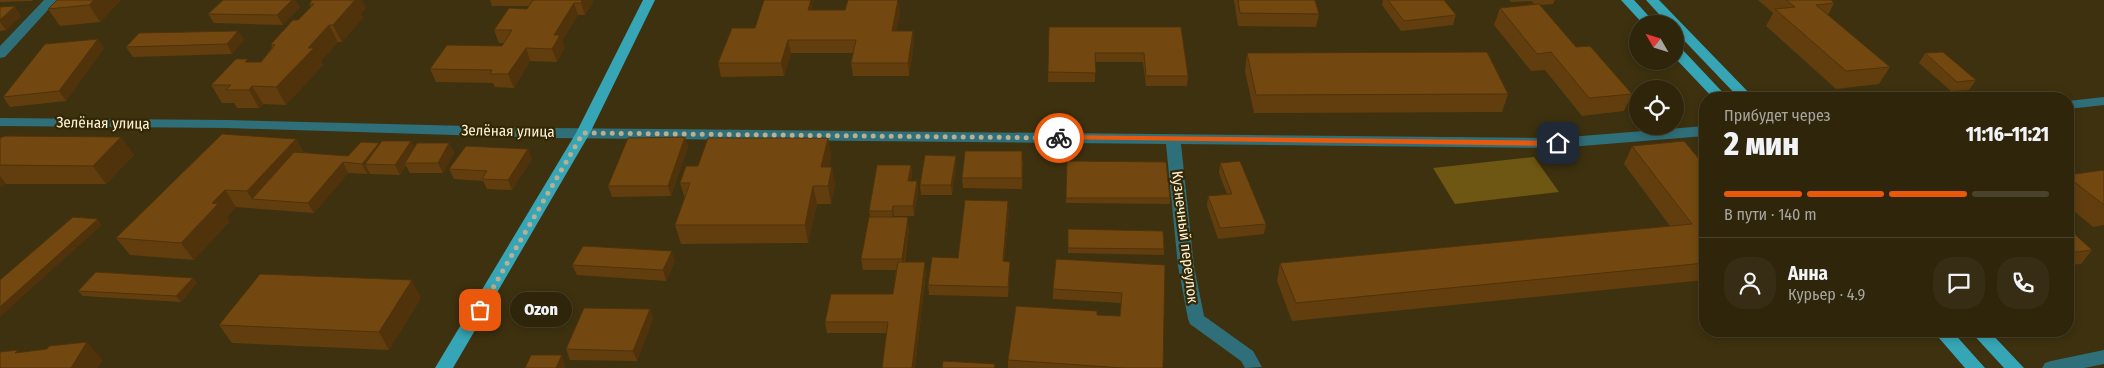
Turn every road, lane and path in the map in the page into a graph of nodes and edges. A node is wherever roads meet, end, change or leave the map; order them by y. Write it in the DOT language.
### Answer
graph roads {
  1 [pos="51,0"];
  2 [pos="649,0"];
  3 [pos="1627,0"];
  4 [pos="1652,0"];
  5 [pos="1641,15"];
  6 [pos="0,54"];
  7 [pos="1684,59"];
  8 [pos="1715,92"];
  9 [pos="1741,92"];
  10 [pos="2104,101"];
  11 [pos="2074,104"];
  12 [pos="0,122"];
  13 [pos="1699,131"];
  14 [pos="583,133"];
  15 [pos="1172,140"];
  16 [pos="1947,337"];
  17 [pos="1984,337"];
  18 [pos="2104,357"];
  19 [pos="1253,367"];
  20 [pos="444,368"];
  21 [pos="1976,368"];
  22 [pos="2015,368"];
  23 [pos="2051,368"];
  1 -- 6 [label="street"];
  2 -- 14 [label="main road"];
  3 -- 5 [label="main road"];
  4 -- 9 [label="main road"];
  7 -- 8 [label="main road"];
  10 -- 11 [label="street"];
  12 -- 14 [label="street, Зелёная улица"];
  13 -- 15 [label="street, Зелёная улица"];
  14 -- 15 [label="street, Зелёная улица"];
  14 -- 20 [label="main road"];
  15 -- 19 [label="street, Кузнечный переулок"];
  16 -- 21 [label="main road"];
  17 -- 22 [label="main road"];
  18 -- 23 [label="street"];
}
